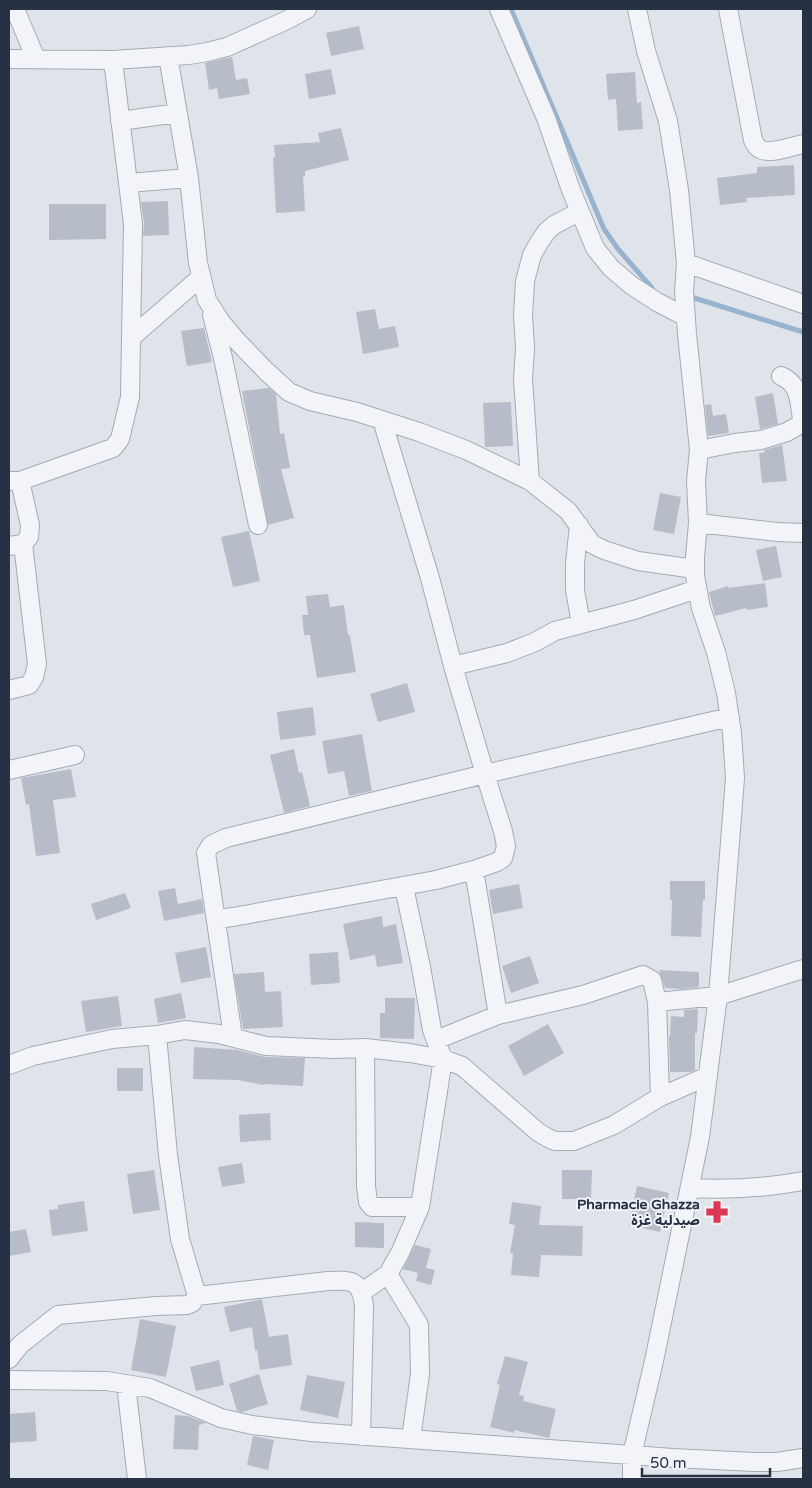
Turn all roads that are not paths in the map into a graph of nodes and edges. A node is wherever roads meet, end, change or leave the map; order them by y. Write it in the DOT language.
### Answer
graph roads {
  1 [pos="15,9"];
  2 [pos="307,9"];
  3 [pos="499,9"];
  4 [pos="637,9"];
  5 [pos="728,9"];
  6 [pos="168,56"];
  7 [pos="9,59"];
  8 [pos="36,59"];
  9 [pos="112,60"];
  10 [pos="178,113"];
  11 [pos="120,120"];
  12 [pos="803,144"];
  13 [pos="189,178"];
  14 [pos="128,183"];
  15 [pos="579,212"];
  16 [pos="686,263"];
  17 [pos="201,277"];
  18 [pos="207,300"];
  19 [pos="803,304"];
  20 [pos="686,317"];
  21 [pos="132,337"];
  22 [pos="781,376"];
  23 [pos="382,420"];
  24 [pos="699,450"];
  25 [pos="14,481"];
  26 [pos="530,481"];
  27 [pos="698,523"];
  28 [pos="258,525"];
  29 [pos="579,525"];
  30 [pos="803,533"];
  31 [pos="16,545"];
  32 [pos="695,569"];
  33 [pos="697,589"];
  34 [pos="581,624"];
  35 [pos="454,666"];
  36 [pos="9,690"];
  37 [pos="730,717"];
  38 [pos="75,755"];
  39 [pos="9,770"];
  40 [pos="484,774"];
  41 [pos="474,870"];
  42 [pos="404,887"];
  43 [pos="217,919"];
  44 [pos="803,969"];
  45 [pos="718,996"];
  46 [pos="657,1002"];
  47 [pos="498,1015"];
  48 [pos="157,1035"];
  49 [pos="233,1037"];
  50 [pos="436,1040"];
  51 [pos="365,1048"];
  52 [pos="443,1059"];
  53 [pos="9,1065"];
  54 [pos="708,1076"];
  55 [pos="660,1097"];
  56 [pos="803,1181"];
  57 [pos="690,1188"];
  58 [pos="420,1207"];
  59 [pos="388,1274"];
  60 [pos="362,1292"];
  61 [pos="197,1296"];
  62 [pos="9,1359"];
  63 [pos="9,1380"];
  64 [pos="126,1384"];
  65 [pos="361,1436"];
  66 [pos="411,1439"];
  67 [pos="632,1454"];
  68 [pos="803,1458"];
  69 [pos="137,1479"];
  70 [pos="632,1479"];
  1 -- 8 [label="street"];
  2 -- 6 [label="street"];
  3 -- 15 [label="street"];
  4 -- 16 [label="street"];
  5 -- 12 [label="street"];
  6 -- 9 [label="street"];
  6 -- 10 [label="street"];
  7 -- 8 [label="street"];
  8 -- 9 [label="street"];
  9 -- 11 [label="street"];
  10 -- 11 [label="street"];
  10 -- 13 [label="street"];
  11 -- 14 [label="street"];
  13 -- 14 [label="street"];
  13 -- 17 [label="street"];
  14 -- 21 [label="street"];
  15 -- 20 [label="street"];
  15 -- 26 [label="street"];
  16 -- 19 [label="street"];
  16 -- 20 [label="street"];
  17 -- 18 [label="street"];
  17 -- 21 [label="street"];
  18 -- 23 [label="street"];
  18 -- 28 [label="street"];
  20 -- 24 [label="street"];
  21 -- 25 [label="street"];
  22 -- 24 [label="street"];
  23 -- 26 [label="street"];
  23 -- 35 [label="street"];
  24 -- 27 [label="street"];
  25 -- 31 [label="street"];
  26 -- 29 [label="street"];
  27 -- 30 [label="street"];
  27 -- 32 [label="street"];
  29 -- 32 [label="street"];
  29 -- 34 [label="street"];
  31 -- 36 [label="street"];
  32 -- 33 [label="street"];
  33 -- 34 [label="street"];
  33 -- 37 [label="street"];
  34 -- 35 [label="street"];
  35 -- 40 [label="street"];
  37 -- 40 [label="street"];
  37 -- 45 [label="street"];
  38 -- 39 [label="street"];
  40 -- 41 [label="street"];
  40 -- 43 [label="street"];
  41 -- 42 [label="street"];
  41 -- 47 [label="street"];
  42 -- 43 [label="street"];
  42 -- 50 [label="street"];
  43 -- 49 [label="street"];
  44 -- 45 [label="street"];
  45 -- 46 [label="street"];
  45 -- 54 [label="street"];
  46 -- 47 [label="street"];
  46 -- 55 [label="street"];
  47 -- 50 [label="street"];
  48 -- 49 [label="street"];
  48 -- 53 [label="street"];
  48 -- 61 [label="street"];
  49 -- 51 [label="street"];
  50 -- 52 [label="street"];
  51 -- 52 [label="street"];
  51 -- 58 [label="street"];
  52 -- 55 [label="street"];
  52 -- 58 [label="street"];
  54 -- 55 [label="street"];
  54 -- 57 [label="street"];
  56 -- 57 [label="street"];
  57 -- 67 [label="street"];
  58 -- 59 [label="street"];
  59 -- 60 [label="street"];
  59 -- 66 [label="street"];
  60 -- 61 [label="street"];
  60 -- 65 [label="street"];
  61 -- 62 [label="street"];
  63 -- 64 [label="street"];
  64 -- 65 [label="street"];
  64 -- 69 [label="street"];
  65 -- 66 [label="street"];
  66 -- 67 [label="street"];
  67 -- 68 [label="street"];
  67 -- 70 [label="street"];
}
